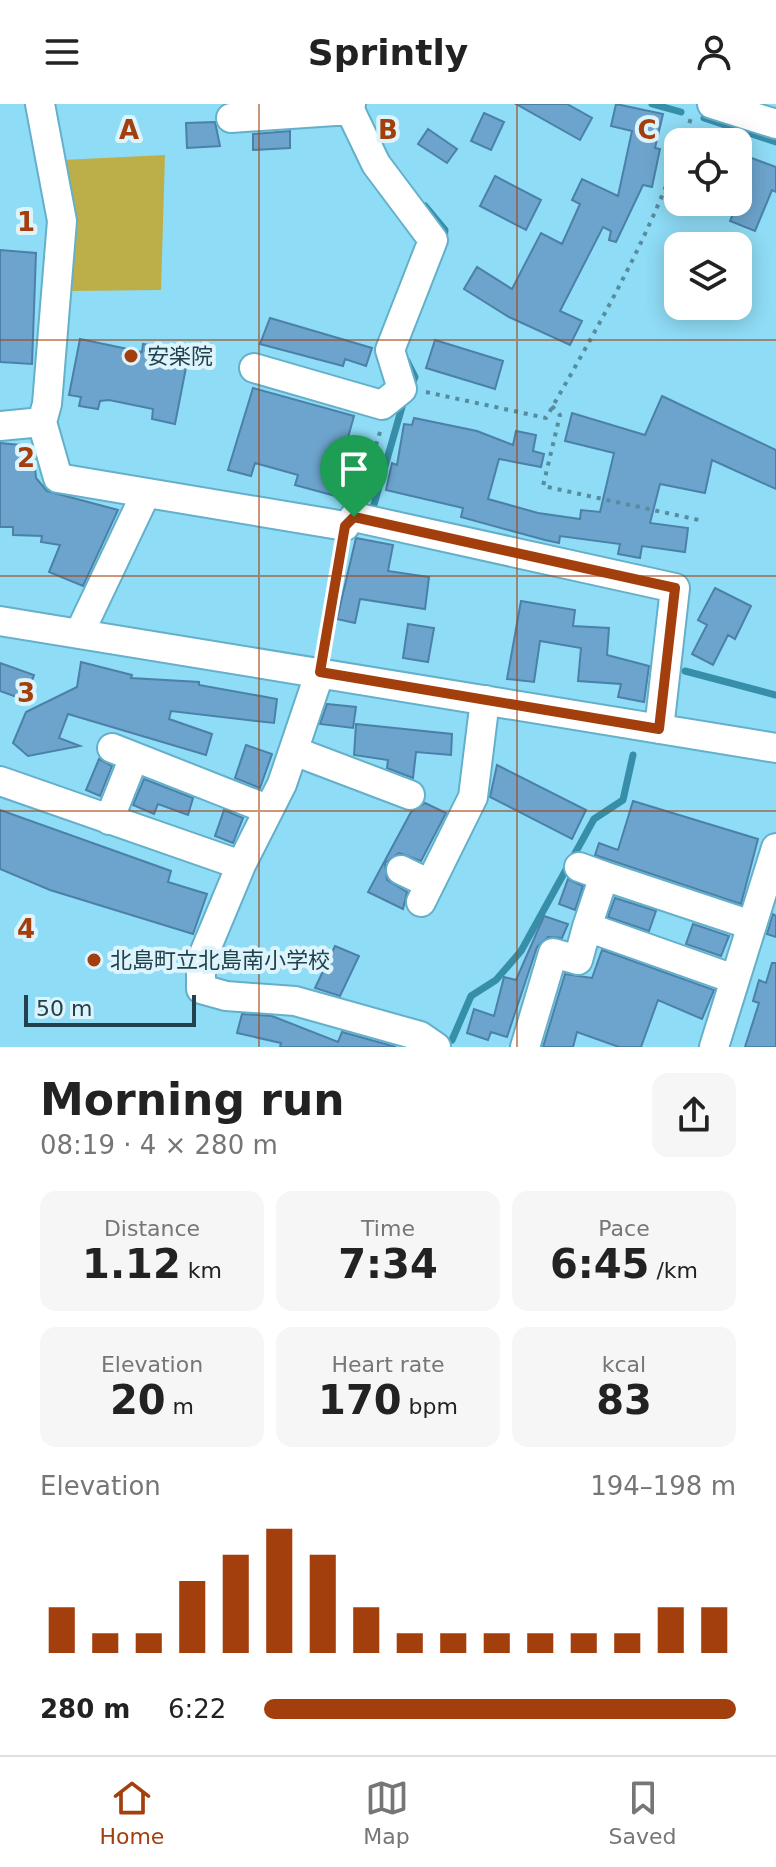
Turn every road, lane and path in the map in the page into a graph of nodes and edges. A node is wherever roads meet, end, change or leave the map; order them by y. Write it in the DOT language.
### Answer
graph roads {
  1 [pos="40,104"];
  2 [pos="351,107"];
  3 [pos="702,110"];
  4 [pos="231,117"];
  5 [pos="776,124"];
  6 [pos="691,128"];
  7 [pos="664,192"];
  8 [pos="254,368"];
  9 [pos="401,395"];
  10 [pos="552,406"];
  11 [pos="42,422"];
  12 [pos="0,426"];
  13 [pos="146,493"];
  14 [pos="699,520"];
  15 [pos="360,522"];
  16 [pos="0,621"];
  17 [pos="79,634"];
  18 [pos="320,672"];
  19 [pos="485,700"];
  20 [pos="659,729"];
  21 [pos="776,748"];
  22 [pos="294,751"];
  23 [pos="0,781"];
  24 [pos="410,795"];
  25 [pos="267,809"];
  26 [pos="109,820"];
  27 [pos="776,851"];
  28 [pos="241,865"];
  29 [pos="401,870"];
  30 [pos="751,925"];
  31 [pos="587,927"];
  32 [pos="734,979"];
  33 [pos="437,1047"];
  34 [pos="525,1047"];
  35 [pos="714,1047"];
  1 -- 11 [label="street"];
  2 -- 4 [label="street"];
  2 -- 9 [label="street"];
  3 -- 5 [label="street"];
  3 -- 6 [label="path"];
  7 -- 10 [label="path"];
  8 -- 9 [label="street"];
  9 -- 10 [label="path"];
  9 -- 15 [label="path"];
  10 -- 14 [label="path"];
  11 -- 12 [label="street"];
  11 -- 13 [label="street"];
  13 -- 15 [label="street"];
  13 -- 17 [label="street"];
  15 -- 18 [label="path"];
  15 -- 20 [label="street"];
  16 -- 17 [label="street"];
  17 -- 18 [label="street"];
  18 -- 19 [label="street"];
  18 -- 22 [label="street"];
  19 -- 20 [label="street"];
  19 -- 29 [label="street"];
  20 -- 21 [label="street"];
  22 -- 24 [label="street"];
  22 -- 25 [label="street"];
  23 -- 26 [label="street"];
  25 -- 26 [label="street"];
  25 -- 28 [label="street"];
  26 -- 28 [label="street"];
  27 -- 30 [label="street"];
  28 -- 33 [label="street"];
  30 -- 31 [label="street"];
  30 -- 32 [label="street"];
  31 -- 32 [label="street"];
  31 -- 34 [label="street"];
  32 -- 35 [label="street"];
}
